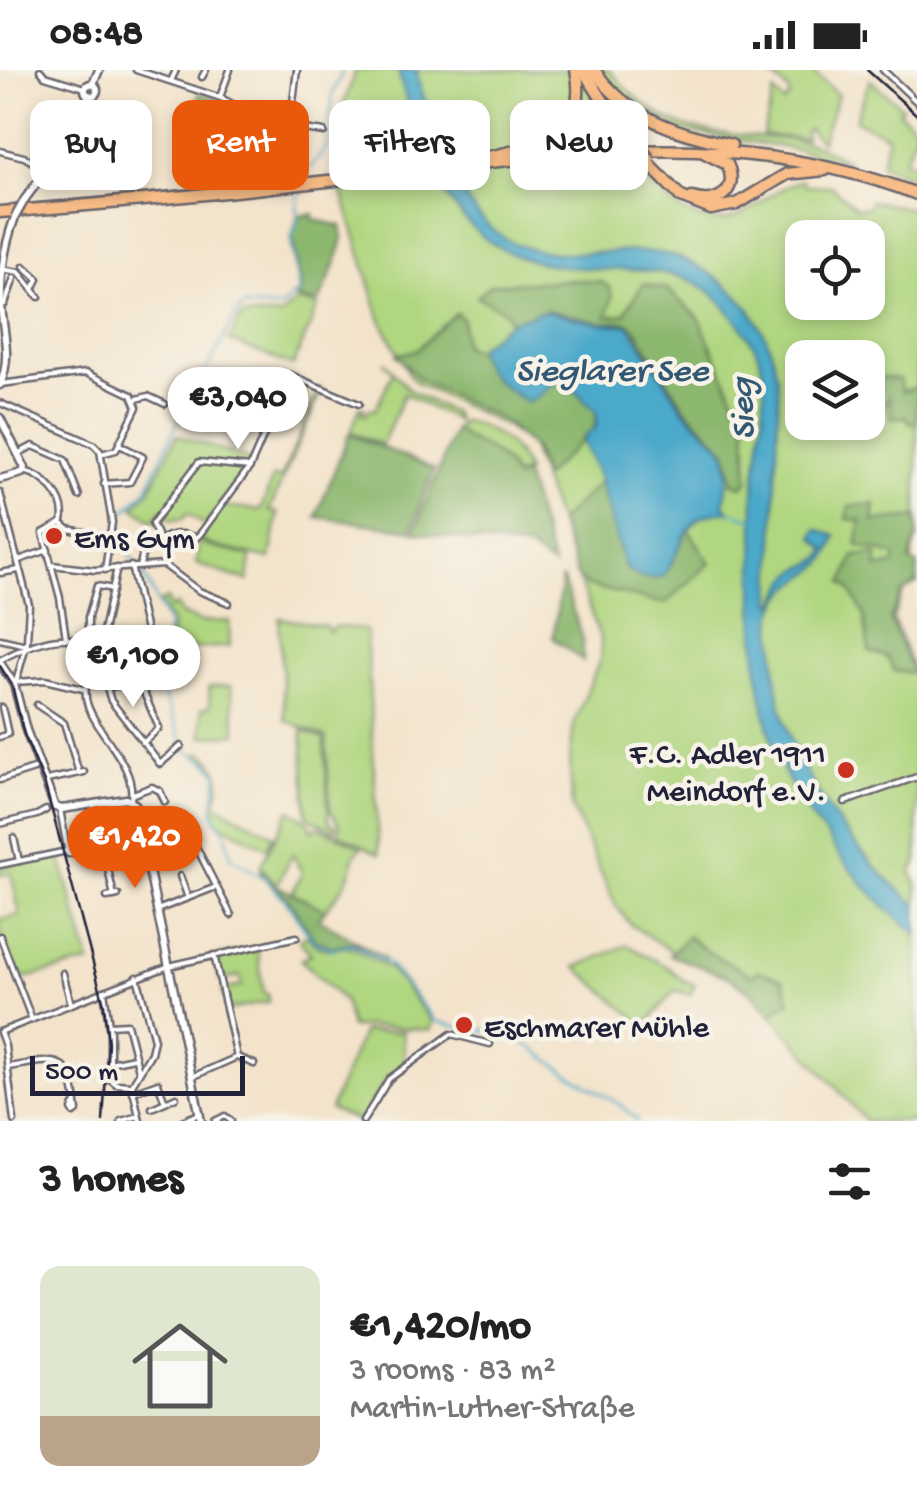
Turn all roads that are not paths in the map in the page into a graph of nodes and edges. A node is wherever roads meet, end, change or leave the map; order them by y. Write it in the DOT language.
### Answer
graph roads {
  1 [pos="40,70"];
  2 [pos="99,70"];
  3 [pos="136,70"];
  4 [pos="176,70"];
  5 [pos="206,70"];
  6 [pos="230,70"];
  7 [pos="298,70"];
  8 [pos="585,70"];
  9 [pos="883,70"];
  10 [pos="157,73"];
  11 [pos="202,77"];
  12 [pos="172,82"];
  13 [pos="87,92"];
  14 [pos="220,97"];
  15 [pos="84,100"];
  16 [pos="226,100"];
  17 [pos="294,100"];
  18 [pos="605,100"];
  19 [pos="917,102"];
  20 [pos="309,131"];
  21 [pos="324,132"];
  22 [pos="731,144"];
  23 [pos="670,150"];
  24 [pos="0,152"];
  25 [pos="508,156"];
  26 [pos="490,157"];
  27 [pos="490,158"];
  28 [pos="30,161"];
  29 [pos="648,161"];
  30 [pos="648,161"];
  31 [pos="329,178"];
  32 [pos="876,180"];
  33 [pos="31,190"];
  34 [pos="917,191"];
  35 [pos="0,209"];
  36 [pos="24,266"];
  37 [pos="2,269"];
  38 [pos="14,278"];
  39 [pos="33,289"];
  40 [pos="38,296"];
  41 [pos="1,305"];
  42 [pos="0,384"];
  43 [pos="136,400"];
  44 [pos="0,403"];
  45 [pos="165,404"];
  46 [pos="359,404"];
  47 [pos="0,423"];
  48 [pos="119,445"];
  49 [pos="18,453"];
  50 [pos="101,454"];
  51 [pos="250,467"];
  52 [pos="24,471"];
  53 [pos="0,479"];
  54 [pos="104,484"];
  55 [pos="0,493"];
  56 [pos="79,496"];
  57 [pos="61,523"];
  58 [pos="111,538"];
  59 [pos="160,541"];
  60 [pos="48,550"];
  61 [pos="18,560"];
  62 [pos="52,565"];
  63 [pos="136,566"];
  64 [pos="116,568"];
  65 [pos="19,570"];
  66 [pos="104,570"];
  67 [pos="0,573"];
  68 [pos="113,588"];
  69 [pos="229,603"];
  70 [pos="102,634"];
  71 [pos="66,638"];
  72 [pos="87,639"];
  73 [pos="0,640"];
  74 [pos="26,645"];
  75 [pos="108,652"];
  76 [pos="97,655"];
  77 [pos="0,662"];
  78 [pos="155,674"];
  79 [pos="138,679"];
  80 [pos="15,681"];
  81 [pos="108,687"];
  82 [pos="84,689"];
  83 [pos="37,705"];
  84 [pos="2,707"];
  85 [pos="0,738"];
  86 [pos="142,744"];
  87 [pos="181,746"];
  88 [pos="34,769"];
  89 [pos="917,777"];
  90 [pos="0,780"];
  91 [pos="47,780"];
  92 [pos="132,797"];
  93 [pos="165,801"];
  94 [pos="845,802"];
  95 [pos="60,809"];
  96 [pos="46,810"];
  97 [pos="0,824"];
  98 [pos="142,837"];
  99 [pos="14,838"];
  100 [pos="124,840"];
  101 [pos="103,846"];
  102 [pos="68,852"];
  103 [pos="19,861"];
  104 [pos="0,865"];
  105 [pos="180,876"];
  106 [pos="216,886"];
  107 [pos="113,896"];
  108 [pos="188,898"];
  109 [pos="157,910"];
  110 [pos="231,916"];
  111 [pos="0,936"];
  112 [pos="297,936"];
  113 [pos="214,955"];
  114 [pos="169,966"];
  115 [pos="63,973"];
  116 [pos="138,977"];
  117 [pos="104,992"];
  118 [pos="72,1004"];
  119 [pos="32,1020"];
  120 [pos="109,1026"];
  121 [pos="0,1032"];
  122 [pos="486,1041"];
  123 [pos="237,1057"];
  124 [pos="134,1058"];
  125 [pos="109,1062"];
  126 [pos="254,1064"];
  127 [pos="8,1066"];
  128 [pos="139,1071"];
  129 [pos="192,1077"];
  130 [pos="133,1089"];
  131 [pos="176,1097"];
  132 [pos="166,1102"];
  133 [pos="152,1108"];
  134 [pos="229,1117"];
  135 [pos="140,1118"];
  136 [pos="200,1118"];
  137 [pos="14,1121"];
  138 [pos="80,1121"];
  139 [pos="121,1121"];
  140 [pos="182,1121"];
  141 [pos="215,1121"];
  142 [pos="363,1121"];
  1 -- 13 [label="street"];
  2 -- 13 [label="street"];
  3 -- 10 [label="street"];
  4 -- 12 [label="street"];
  5 -- 11 [label="street"];
  6 -- 14 [label="street"];
  7 -- 17 [label="street"];
  8 -- 18 [label="highway, bridge"];
  8 -- 22 [label="highway"];
  8 -- 25 [label="highway"];
  9 -- 19 [label="street"];
  10 -- 12 [label="street"];
  12 -- 14 [label="street"];
  13 -- 15 [label="street"];
  14 -- 16 [label="street"];
  20 -- 21 [label="street"];
  22 -- 25 [label="highway"];
  22 -- 34 [label="highway"];
  23 -- 25 [label="highway"];
  23 -- 29 [label="highway"];
  23 -- 32 [label="highway"];
  24 -- 28 [label="street"];
  25 -- 26 [label="highway"];
  25 -- 27 [label="highway"];
  30 -- 32 [label="highway"];
  31 -- 35 [label="highway"];
  32 -- 34 [label="highway"];
  33 -- 37 [label="street, bridge"];
  36 -- 39 [label="street"];
  37 -- 39 [label="street"];
  37 -- 41 [label="street"];
  38 -- 41 [label="street"];
  39 -- 40 [label="street"];
  41 -- 42 [label="street"];
  42 -- 43 [label="street"];
  43 -- 45 [label="street"];
  43 -- 48 [label="street"];
  44 -- 50 [label="street"];
  46 -- 51 [label="street"];
  47 -- 49 [label="street"];
  48 -- 50 [label="street"];
  48 -- 54 [label="street"];
  49 -- 52 [label="street"];
  49 -- 56 [label="street"];
  50 -- 54 [label="street"];
  51 -- 59 [label="street"];
  51 -- 59 [label="street"];
  52 -- 53 [label="street"];
  52 -- 57 [label="street"];
  54 -- 58 [label="street"];
  55 -- 61 [label="street"];
  57 -- 58 [label="street"];
  57 -- 60 [label="street"];
  58 -- 66 [label="street"];
  59 -- 63 [label="street"];
  60 -- 61 [label="street"];
  60 -- 62 [label="street"];
  61 -- 65 [label="street"];
  62 -- 66 [label="street"];
  62 -- 71 [label="street"];
  63 -- 64 [label="street"];
  63 -- 69 [label="street"];
  63 -- 75 [label="street"];
  64 -- 66 [label="street"];
  64 -- 68 [label="street"];
  65 -- 67 [label="street"];
  65 -- 74 [label="street"];
  68 -- 70 [label="street"];
  68 -- 72 [label="street"];
  70 -- 72 [label="street"];
  70 -- 75 [label="street"];
  71 -- 72 [label="street"];
  71 -- 74 [label="street"];
  72 -- 82 [label="street"];
  73 -- 74 [label="street"];
  74 -- 77 [label="street"];
  74 -- 80 [label="street"];
  75 -- 81 [label="street"];
  76 -- 81 [label="street"];
  77 -- 80 [label="street"];
  78 -- 79 [label="street"];
  79 -- 81 [label="street"];
  79 -- 86 [label="street"];
  80 -- 82 [label="street"];
  80 -- 91 [label="street"];
  81 -- 86 [label="street"];
  82 -- 92 [label="street"];
  83 -- 91 [label="street"];
  84 -- 85 [label="street"];
  86 -- 87 [label="street"];
  88 -- 90 [label="street"];
  89 -- 94 [label="street"];
  91 -- 95 [label="street"];
  92 -- 93 [label="street"];
  92 -- 95 [label="street"];
  92 -- 98 [label="street"];
  95 -- 102 [label="street"];
  96 -- 97 [label="street"];
  98 -- 106 [label="street"];
  98 -- 109 [label="street"];
  99 -- 103 [label="street"];
  100 -- 101 [label="street"];
  101 -- 102 [label="street"];
  101 -- 107 [label="street"];
  102 -- 103 [label="street"];
  103 -- 104 [label="street"];
  105 -- 108 [label="street"];
  106 -- 108 [label="street"];
  106 -- 110 [label="street"];
  108 -- 109 [label="street"];
  109 -- 114 [label="street"];
  111 -- 119 [label="street"];
  112 -- 113 [label="street"];
  113 -- 114 [label="street"];
  113 -- 123 [label="street"];
  114 -- 116 [label="street"];
  114 -- 129 [label="street"];
  115 -- 118 [label="street"];
  116 -- 117 [label="street"];
  116 -- 128 [label="street"];
  117 -- 118 [label="street"];
  117 -- 120 [label="street"];
  118 -- 119 [label="street"];
  119 -- 121 [label="street"];
  120 -- 124 [label="street"];
  120 -- 125 [label="street"];
  121 -- 127 [label="street"];
  122 -- 142 [label="street"];
  123 -- 126 [label="street"];
  123 -- 129 [label="street"];
  124 -- 125 [label="street"];
  124 -- 128 [label="street"];
  125 -- 130 [label="street"];
  127 -- 137 [label="street"];
  127 -- 138 [label="street"];
  128 -- 130 [label="street"];
  129 -- 136 [label="street"];
  130 -- 132 [label="street"];
  130 -- 135 [label="street"];
  131 -- 132 [label="street"];
  132 -- 133 [label="street"];
  134 -- 141 [label="street"];
  135 -- 139 [label="street"];
  136 -- 140 [label="street"];
}
